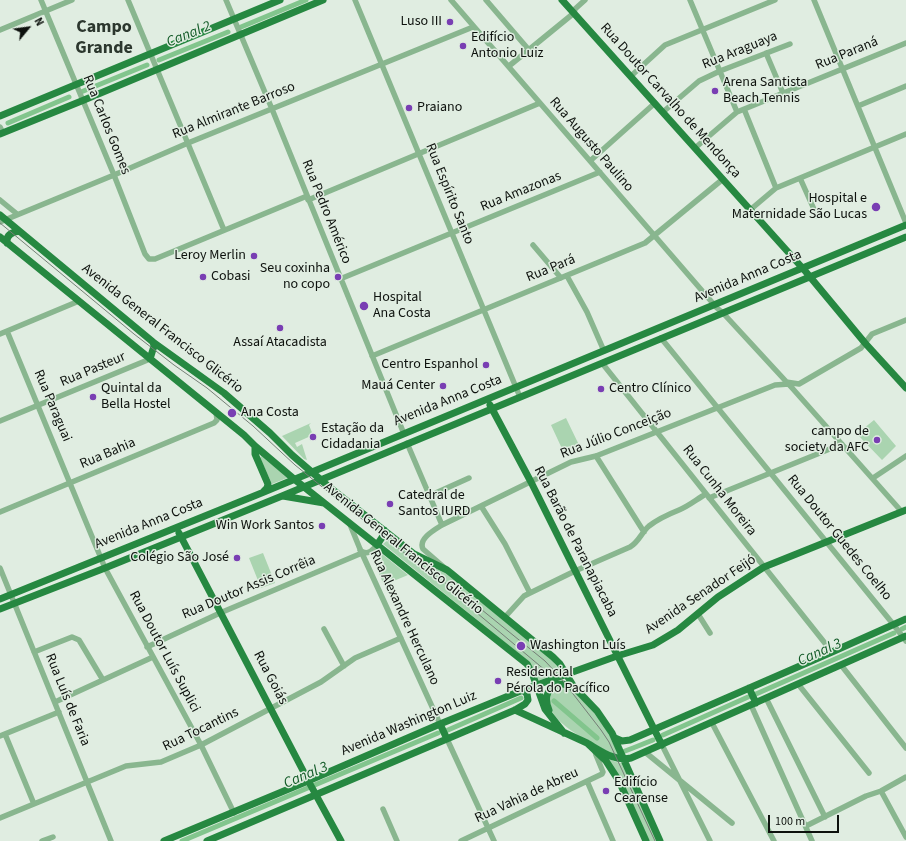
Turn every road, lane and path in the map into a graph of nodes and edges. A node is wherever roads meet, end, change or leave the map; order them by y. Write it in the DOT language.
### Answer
graph roads {
  1 [pos="41,0"];
  2 [pos="72,0"];
  3 [pos="128,0"];
  4 [pos="226,0"];
  5 [pos="280,0"];
  6 [pos="323,0"];
  7 [pos="355,0"];
  8 [pos="451,0"];
  9 [pos="486,0"];
  10 [pos="562,0"];
  11 [pos="585,0"];
  12 [pos="690,0"];
  13 [pos="775,0"];
  14 [pos="814,0"];
  15 [pos="46,11"];
  16 [pos="574,14"];
  17 [pos="234,19"];
  18 [pos="473,27"];
  19 [pos="0,30"];
  20 [pos="702,30"];
  21 [pos="240,35"];
  22 [pos="906,42"];
  23 [pos="790,44"];
  24 [pos="529,50"];
  25 [pos="766,53"];
  26 [pos="150,54"];
  27 [pos="382,64"];
  28 [pos="509,66"];
  29 [pos="842,69"];
  30 [pos="157,70"];
  31 [pos="720,71"];
  32 [pos="630,76"];
  33 [pos="77,84"];
  34 [pos="906,86"];
  35 [pos="783,93"];
  36 [pos="84,100"];
  37 [pos="540,103"];
  38 [pos="655,103"];
  39 [pos="858,106"];
  40 [pos="272,109"];
  41 [pos="744,109"];
  42 [pos="663,112"];
  43 [pos="737,112"];
  44 [pos="0,116"];
  45 [pos="1,131"];
  46 [pos="906,134"];
  47 [pos="188,143"];
  48 [pos="875,147"];
  49 [pos="695,148"];
  50 [pos="419,153"];
  51 [pos="590,161"];
  52 [pos="600,172"];
  53 [pos="114,175"];
  54 [pos="800,178"];
  55 [pos="723,179"];
  56 [pos="776,188"];
  57 [pos="308,198"];
  58 [pos="0,200"];
  59 [pos="750,210"];
  60 [pos="17,214"];
  61 [pos="817,216"];
  62 [pos="2,219"];
  63 [pos="906,224"];
  64 [pos="224,230"];
  65 [pos="19,231"];
  66 [pos="452,233"];
  67 [pos="0,237"];
  68 [pos="654,237"];
  69 [pos="906,237"];
  70 [pos="7,243"];
  71 [pos="533,245"];
  72 [pos="806,272"];
  73 [pos="567,276"];
  74 [pos="561,278"];
  75 [pos="340,279"];
  76 [pos="79,301"];
  77 [pos="714,305"];
  78 [pos="484,310"];
  79 [pos="723,313"];
  80 [pos="906,320"];
  81 [pos="7,331"];
  82 [pos="0,334"];
  83 [pos="661,338"];
  84 [pos="153,342"];
  85 [pos="865,343"];
  86 [pos="604,351"];
  87 [pos="372,356"];
  88 [pos="150,359"];
  89 [pos="602,363"];
  90 [pos="778,373"];
  91 [pos="788,383"];
  92 [pos="799,384"];
  93 [pos="775,385"];
  94 [pos="516,387"];
  95 [pos="906,388"];
  96 [pos="800,396"];
  97 [pos="520,397"];
  98 [pos="487,399"];
  99 [pos="39,405"];
  100 [pos="718,408"];
  101 [pos="492,409"];
  102 [pos="216,412"];
  103 [pos="0,422"];
  104 [pos="657,431"];
  105 [pos="404,434"];
  106 [pos="407,443"];
  107 [pos="842,444"];
  108 [pos="255,446"];
  109 [pos="387,452"];
  110 [pos="596,456"];
  111 [pos="906,456"];
  112 [pos="311,472"];
  113 [pos="771,473"];
  114 [pos="334,474"];
  115 [pos="469,478"];
  116 [pos="873,478"];
  117 [pos="294,479"];
  118 [pos="320,480"];
  119 [pos="71,482"];
  120 [pos="530,482"];
  121 [pos="304,486"];
  122 [pos="264,492"];
  123 [pos="337,493"];
  124 [pos="282,496"];
  125 [pos="429,496"];
  126 [pos="708,496"];
  127 [pos="326,503"];
  128 [pos="481,506"];
  129 [pos="904,511"];
  130 [pos="0,512"];
  131 [pos="348,521"];
  132 [pos="442,525"];
  133 [pos="176,527"];
  134 [pos="384,530"];
  135 [pos="644,532"];
  136 [pos="181,537"];
  137 [pos="826,542"];
  138 [pos="377,545"];
  139 [pos="361,551"];
  140 [pos="104,563"];
  141 [pos="764,567"];
  142 [pos="0,568"];
  143 [pos="447,570"];
  144 [pos="575,571"];
  145 [pos="530,593"];
  146 [pos="11,594"];
  147 [pos="0,599"];
  148 [pos="14,602"];
  149 [pos="0,608"];
  150 [pos="220,612"];
  151 [pos="698,614"];
  152 [pos="505,617"];
  153 [pos="906,619"];
  154 [pos="893,624"];
  155 [pos="324,629"];
  156 [pos="710,633"];
  157 [pos="401,638"];
  158 [pos="905,638"];
  159 [pos="147,647"];
  160 [pos="34,652"];
  161 [pos="832,652"];
  162 [pos="617,656"];
  163 [pos="153,657"];
  164 [pos="841,665"];
  165 [pos="344,666"];
  166 [pos="530,668"];
  167 [pos="577,671"];
  168 [pos="566,675"];
  169 [pos="103,680"];
  170 [pos="798,684"];
  171 [pos="539,686"];
  172 [pos="574,687"];
  173 [pos="749,688"];
  174 [pos="524,690"];
  175 [pos="766,698"];
  176 [pos="55,702"];
  177 [pos="753,704"];
  178 [pos="271,708"];
  179 [pos="515,710"];
  180 [pos="59,712"];
  181 [pos="712,723"];
  182 [pos="441,725"];
  183 [pos="557,725"];
  184 [pos="654,730"];
  185 [pos="564,733"];
  186 [pos="2,735"];
  187 [pos="446,737"];
  188 [pos="615,738"];
  189 [pos="587,743"];
  190 [pos="201,745"];
  191 [pos="662,745"];
  192 [pos="906,748"];
  193 [pos="595,751"];
  194 [pos="645,752"];
  195 [pos="623,759"];
  196 [pos="670,762"];
  197 [pos="663,767"];
  198 [pos="869,773"];
  199 [pos="906,776"];
  200 [pos="680,780"];
  201 [pos="88,782"];
  202 [pos="587,782"];
  203 [pos="312,788"];
  204 [pos="881,791"];
  205 [pos="699,796"];
  206 [pos="690,801"];
  207 [pos="34,804"];
  208 [pos="383,809"];
  209 [pos="234,812"];
  210 [pos="825,817"];
  211 [pos="0,818"];
  212 [pos="732,823"];
  213 [pos="806,826"];
  214 [pos="488,828"];
  215 [pos="53,837"];
  216 [pos="906,837"];
  217 [pos="42,841"];
  218 [pos="111,841"];
  219 [pos="164,841"];
  220 [pos="207,841"];
  221 [pos="342,841"];
  222 [pos="397,841"];
  223 [pos="461,841"];
  224 [pos="494,841"];
  225 [pos="613,841"];
  226 [pos="646,841"];
  227 [pos="660,841"];
  228 [pos="710,841"];
  229 [pos="774,841"];
  230 [pos="812,841"];
  1 -- 15 [label="street, Rua Carlos Gomes"];
  2 -- 15 [label="street"];
  3 -- 26 [label="street"];
  4 -- 17 [label="street, Rua Pedro Américo"];
  5 -- 17 [label="main road"];
  6 -- 21 [label="main road"];
  7 -- 27 [label="street, Rua Espírito Santo"];
  8 -- 18 [label="street, Rua Augusto Paulino"];
  9 -- 24 [label="street"];
  10 -- 16 [label="main road, Rua Doutor Carvalho de Mendonça"];
  11 -- 16 [label="street"];
  12 -- 20 [label="street"];
  13 -- 20 [label="street"];
  14 -- 29 [label="street"];
  15 -- 19 [label="street"];
  15 -- 33 [label="street, Rua Carlos Gomes"];
  16 -- 24 [label="street"];
  16 -- 32 [label="main road, Rua Doutor Carvalho de Mendonça"];
  17 -- 21 [label="street, Rua Pedro Américo"];
  17 -- 26 [label="main road"];
  18 -- 27 [label="street, Rua Almirante Barroso"];
  18 -- 28 [label="street, Rua Augusto Paulino"];
  20 -- 31 [label="street"];
  20 -- 32 [label="street"];
  21 -- 30 [label="main road"];
  21 -- 40 [label="street, Rua Pedro Américo"];
  22 -- 29 [label="street, Rua Paraná"];
  23 -- 25 [label="street, Rua Araguaya"];
  24 -- 28 [label="street"];
  25 -- 31 [label="street, Rua Araguaya"];
  25 -- 35 [label="street"];
  26 -- 30 [label="street"];
  26 -- 33 [label="main road"];
  27 -- 40 [label="street, Rua Almirante Barroso"];
  27 -- 50 [label="street, Rua Espírito Santo"];
  28 -- 37 [label="street, Rua Augusto Paulino"];
  29 -- 35 [label="street, Rua Paraná"];
  29 -- 39 [label="street"];
  30 -- 36 [label="main road"];
  30 -- 47 [label="street"];
  31 -- 42 [label="street, Rua Araguaya"];
  31 -- 43 [label="street"];
  32 -- 38 [label="main road, Rua Doutor Carvalho de Mendonça"];
  33 -- 36 [label="street, Rua Carlos Gomes"];
  33 -- 44 [label="main road"];
  34 -- 39 [label="street"];
  35 -- 41 [label="street, Rua Paraná"];
  36 -- 45 [label="main road"];
  36 -- 53 [label="street, Rua Carlos Gomes"];
  37 -- 50 [label="street"];
  37 -- 51 [label="street, Rua Augusto Paulino"];
  38 -- 42 [label="main road, Rua Doutor Carvalho de Mendonça"];
  38 -- 51 [label="street"];
  39 -- 48 [label="street"];
  40 -- 47 [label="street, Rua Almirante Barroso"];
  40 -- 57 [label="street, Rua Pedro Américo"];
  41 -- 43 [label="street, Rua Paraná"];
  41 -- 56 [label="street"];
  42 -- 49 [label="main road, Rua Doutor Carvalho de Mendonça"];
  43 -- 49 [label="street, Rua Paraná"];
  46 -- 48 [label="street"];
  47 -- 53 [label="street, Rua Almirante Barroso"];
  47 -- 64 [label="street"];
  48 -- 54 [label="street"];
  48 -- 63 [label="street"];
  49 -- 55 [label="main road, Rua Doutor Carvalho de Mendonça"];
  50 -- 57 [label="street"];
  50 -- 66 [label="street, Rua Espírito Santo"];
  51 -- 52 [label="street, Rua Augusto Paulino"];
  52 -- 66 [label="street, Rua Amazonas"];
  52 -- 68 [label="street, Rua Augusto Paulino"];
  53 -- 60 [label="street, Rua Almirante Barroso"];
  53 -- 64 [label="street, Rua Carlos Gomes"];
  54 -- 56 [label="street"];
  54 -- 61 [label="street"];
  55 -- 59 [label="main road, Rua Doutor Carvalho de Mendonça"];
  55 -- 68 [label="street, Rua Pará"];
  56 -- 59 [label="street"];
  57 -- 64 [label="street"];
  57 -- 75 [label="street, Rua Pedro Américo"];
  58 -- 60 [label="street"];
  59 -- 72 [label="main road, Rua Doutor Carvalho de Mendonça"];
  60 -- 62 [label="street, Rua Almirante Barroso"];
  62 -- 65 [label="main road, Avenida General Francisco Glicério"];
  63 -- 72 [label="main road, Avenida Anna Costa"];
  65 -- 70 [label="main road"];
  65 -- 84 [label="main road, Avenida General Francisco Glicério"];
  66 -- 75 [label="street, Rua Amazonas"];
  66 -- 78 [label="street, Rua Espírito Santo"];
  67 -- 70 [label="main road, Avenida General Francisco Glicério"];
  68 -- 73 [label="street, Rua Pará"];
  68 -- 77 [label="street, Rua Augusto Paulino"];
  69 -- 72 [label="main road, Avenida Anna Costa"];
  70 -- 76 [label="main road, Avenida General Francisco Glicério"];
  71 -- 74 [label="street"];
  72 -- 77 [label="main road, Avenida Anna Costa"];
  72 -- 79 [label="main road, Avenida Anna Costa"];
  72 -- 85 [label="main road, Rua Doutor Carvalho de Mendonça"];
  73 -- 74 [label="street, Rua Pará"];
  73 -- 86 [label="street"];
  74 -- 78 [label="street, Rua Pará"];
  75 -- 87 [label="street, Rua Pedro Américo"];
  76 -- 81 [label="street"];
  76 -- 88 [label="main road, Avenida General Francisco Glicério"];
  77 -- 79 [label="street, Rua Augusto Paulino"];
  77 -- 86 [label="main road, Avenida Anna Costa"];
  78 -- 87 [label="street, Rua Pará"];
  78 -- 94 [label="street, Rua Espírito Santo"];
  79 -- 83 [label="main road, Avenida Anna Costa"];
  79 -- 90 [label="street, Rua Augusto Paulino"];
  80 -- 85 [label="street"];
  81 -- 82 [label="street"];
  81 -- 99 [label="street, Rua Paraguai"];
  83 -- 89 [label="main road, Avenida Anna Costa"];
  83 -- 100 [label="street, Rua Doutor Guedes Coelho"];
  84 -- 88 [label="main road"];
  84 -- 112 [label="main road, Avenida General Francisco Glicério"];
  85 -- 92 [label="street"];
  85 -- 95 [label="main road, Rua Doutor Carvalho de Mendonça"];
  86 -- 94 [label="main road, Avenida Anna Costa"];
  87 -- 105 [label="street, Rua Pedro Américo"];
  88 -- 99 [label="street, Rua Pasteur"];
  88 -- 102 [label="main road, Avenida General Francisco Glicério"];
  89 -- 97 [label="main road, Avenida Anna Costa"];
  89 -- 104 [label="street, Rua Cunha Moreira"];
  90 -- 91 [label="street, Rua Augusto Paulino"];
  90 -- 93 [label="street"];
  91 -- 92 [label="street, Rua Júlio Conceição"];
  91 -- 93 [label="street, Rua Júlio Conceição"];
  91 -- 96 [label="street, Rua Augusto Paulino"];
  92 -- 96 [label="street"];
  93 -- 100 [label="street, Rua Júlio Conceição"];
  94 -- 97 [label="street, Rua Espírito Santo"];
  94 -- 98 [label="main road, Avenida Anna Costa"];
  96 -- 107 [label="street, Rua Augusto Paulino"];
  97 -- 101 [label="main road, Avenida Anna Costa"];
  98 -- 101 [label="main road, Rua Barão de Paranapiacaba"];
  98 -- 105 [label="main road, Avenida Anna Costa"];
  99 -- 103 [label="street, Rua Pasteur"];
  99 -- 119 [label="street, Rua Paraguai"];
  100 -- 104 [label="street, Rua Júlio Conceição"];
  100 -- 113 [label="street, Rua Doutor Guedes Coelho"];
  101 -- 106 [label="main road, Avenida Anna Costa"];
  101 -- 120 [label="main road, Rua Barão de Paranapiacaba"];
  102 -- 108 [label="main road, Avenida General Francisco Glicério"];
  102 -- 119 [label="street, Rua Bahia"];
  104 -- 110 [label="street, Rua Júlio Conceição"];
  104 -- 126 [label="street, Rua Cunha Moreira"];
  105 -- 109 [label="main road"];
  105 -- 112 [label="main road, Avenida Anna Costa"];
  106 -- 109 [label="main road, Avenida Anna Costa"];
  106 -- 125 [label="street"];
  107 -- 113 [label="street"];
  107 -- 116 [label="street, Rua Augusto Paulino"];
  108 -- 117 [label="main road, Avenida General Francisco Glicério"];
  108 -- 122 [label="main road"];
  109 -- 114 [label="main road, Avenida Anna Costa"];
  110 -- 120 [label="street, Rua Júlio Conceição"];
  110 -- 135 [label="street"];
  111 -- 116 [label="street"];
  112 -- 117 [label="main road, Avenida Anna Costa"];
  112 -- 118 [label="main road, Avenida General Francisco Glicério"];
  113 -- 126 [label="street"];
  113 -- 137 [label="street, Rua Doutor Guedes Coelho"];
  114 -- 118 [label="main road, Avenida Anna Costa"];
  114 -- 123 [label="main road"];
  115 -- 125 [label="street"];
  116 -- 129 [label="street, Rua Augusto Paulino"];
  117 -- 121 [label="main road, Avenida General Francisco Glicério"];
  117 -- 122 [label="main road, Avenida Anna Costa"];
  118 -- 121 [label="main road, Avenida Anna Costa"];
  118 -- 123 [label="main road, Avenida General Francisco Glicério"];
  119 -- 130 [label="street, Rua Bahia"];
  119 -- 140 [label="street, Rua Paraguai"];
  120 -- 128 [label="street, Rua Júlio Conceição"];
  120 -- 144 [label="main road, Rua Barão de Paranapiacaba"];
  121 -- 124 [label="main road, Avenida Anna Costa"];
  121 -- 127 [label="main road, Avenida General Francisco Glicério"];
  122 -- 133 [label="main road, Avenida Anna Costa"];
  123 -- 134 [label="main road, Avenida General Francisco Glicério"];
  124 -- 127 [label="main road"];
  124 -- 136 [label="main road, Avenida Anna Costa"];
  125 -- 132 [label="street"];
  126 -- 135 [label="street"];
  126 -- 141 [label="street, Rua Cunha Moreira"];
  127 -- 131 [label="main road, Avenida General Francisco Glicério"];
  128 -- 132 [label="street, Rua Júlio Conceição"];
  128 -- 145 [label="street"];
  129 -- 137 [label="main road, Avenida Senador Feijó"];
  131 -- 138 [label="main road, Avenida General Francisco Glicério"];
  131 -- 139 [label="street, Rua Alexandre Herculano"];
  132 -- 143 [label="street, Rua Júlio Conceição"];
  133 -- 136 [label="main road, Rua Goiás"];
  133 -- 140 [label="main road, Avenida Anna Costa"];
  134 -- 138 [label="main road"];
  134 -- 143 [label="main road, Avenida General Francisco Glicério"];
  135 -- 144 [label="street"];
  136 -- 140 [label="main road, Avenida Anna Costa"];
  136 -- 150 [label="main road, Rua Goiás"];
  137 -- 141 [label="main road, Avenida Senador Feijó"];
  137 -- 154 [label="street, Rua Doutor Guedes Coelho"];
  138 -- 139 [label="street, Rua Doutor Assis Corrêia"];
  138 -- 166 [label="main road, Avenida General Francisco Glicério"];
  139 -- 150 [label="street, Rua Doutor Assis Corrêia"];
  139 -- 157 [label="street, Rua Alexandre Herculano"];
  140 -- 146 [label="main road, Avenida Anna Costa"];
  140 -- 148 [label="main road, Avenida Anna Costa"];
  140 -- 159 [label="street, Rua Doutor Luís Suplici"];
  141 -- 151 [label="main road, Avenida Senador Feijó"];
  141 -- 161 [label="street, Rua Cunha Moreira"];
  142 -- 146 [label="street, Rua Luís de Faria"];
  143 -- 152 [label="main road, Avenida General Francisco Glicério"];
  144 -- 145 [label="street"];
  144 -- 162 [label="main road, Rua Barão de Paranapiacaba"];
  145 -- 152 [label="street"];
  146 -- 147 [label="main road, Avenida Anna Costa"];
  146 -- 148 [label="street, Rua Luís de Faria"];
  148 -- 149 [label="main road, Avenida Anna Costa"];
  148 -- 160 [label="street, Rua Luís de Faria"];
  150 -- 159 [label="street, Rua Doutor Assis Corrêia"];
  150 -- 178 [label="main road, Rua Goiás"];
  151 -- 156 [label="street"];
  151 -- 162 [label="main road, Avenida Senador Feijó"];
  152 -- 168 [label="main road, Avenida General Francisco Glicério"];
  153 -- 154 [label="main road"];
  154 -- 158 [label="street, Rua Doutor Guedes Coelho"];
  154 -- 161 [label="main road"];
  155 -- 165 [label="street"];
  157 -- 165 [label="street, Rua Tocantins"];
  157 -- 182 [label="street, Rua Alexandre Herculano"];
  158 -- 164 [label="main road"];
  159 -- 163 [label="street, Rua Doutor Luís Suplici"];
  160 -- 169 [label="street"];
  160 -- 176 [label="street, Rua Luís de Faria"];
  161 -- 173 [label="main road"];
  162 -- 167 [label="main road, Avenida Senador Feijó"];
  162 -- 184 [label="main road, Rua Barão de Paranapiacaba"];
  163 -- 169 [label="street"];
  163 -- 190 [label="street, Rua Doutor Luís Suplici"];
  164 -- 170 [label="main road"];
  164 -- 192 [label="street"];
  165 -- 178 [label="street, Rua Tocantins"];
  166 -- 171 [label="main road"];
  166 -- 174 [label="main road"];
  167 -- 168 [label="main road, Avenida Washington Luiz"];
  168 -- 171 [label="main road, Avenida Washington Luiz"];
  168 -- 172 [label="main road, Avenida General Francisco Glicério"];
  169 -- 176 [label="street"];
  170 -- 175 [label="main road"];
  170 -- 198 [label="street"];
  171 -- 174 [label="main road, Avenida Washington Luiz"];
  171 -- 183 [label="main road"];
  172 -- 183 [label="main road"];
  172 -- 188 [label="main road, Avenida General Francisco Glicério"];
  173 -- 177 [label="main road"];
  173 -- 184 [label="main road"];
  174 -- 179 [label="main road"];
  174 -- 182 [label="main road, Avenida Washington Luiz"];
  175 -- 177 [label="main road"];
  175 -- 210 [label="street"];
  176 -- 180 [label="street, Rua Luís de Faria"];
  177 -- 181 [label="main road"];
  177 -- 213 [label="street"];
  178 -- 190 [label="street, Rua Tocantins"];
  178 -- 203 [label="main road, Rua Goiás"];
  179 -- 185 [label="main road"];
  179 -- 187 [label="main road, Avenida Washington Luiz"];
  180 -- 186 [label="street"];
  180 -- 201 [label="street, Rua Luís de Faria"];
  181 -- 191 [label="main road"];
  181 -- 229 [label="street"];
  182 -- 187 [label="main road"];
  182 -- 203 [label="main road, Avenida Washington Luiz"];
  183 -- 185 [label="main road"];
  184 -- 188 [label="main road"];
  184 -- 191 [label="main road, Rua Barão de Paranapiacaba"];
  185 -- 189 [label="main road"];
  186 -- 207 [label="street"];
  187 -- 203 [label="main road, Avenida Washington Luiz"];
  187 -- 214 [label="street"];
  188 -- 195 [label="main road, Avenida General Francisco Glicério"];
  189 -- 193 [label="main road"];
  189 -- 195 [label="main road"];
  190 -- 201 [label="street, Rua Tocantins"];
  190 -- 209 [label="street, Rua Doutor Luís Suplici"];
  191 -- 194 [label="main road"];
  191 -- 196 [label="street, Rua Barão de Paranapiacaba"];
  193 -- 202 [label="street, Rua Vahia de Abreu"];
  193 -- 226 [label="main road"];
  194 -- 195 [label="main road"];
  194 -- 197 [label="street"];
  195 -- 227 [label="main road, Avenida General Francisco Glicério"];
  196 -- 197 [label="street"];
  196 -- 200 [label="street, Rua Barão de Paranapiacaba"];
  197 -- 200 [label="street"];
  199 -- 204 [label="street"];
  200 -- 205 [label="street"];
  200 -- 206 [label="street, Rua Barão de Paranapiacaba"];
  201 -- 207 [label="street, Rua Tocantins"];
  201 -- 218 [label="street, Rua Luís de Faria"];
  202 -- 214 [label="street, Rua Vahia de Abreu"];
  202 -- 225 [label="street"];
  203 -- 209 [label="main road, Avenida Washington Luiz"];
  203 -- 220 [label="main road, Avenida Washington Luiz"];
  203 -- 221 [label="main road, Rua Goiás"];
  204 -- 210 [label="street"];
  204 -- 216 [label="street"];
  205 -- 206 [label="street"];
  205 -- 212 [label="street"];
  206 -- 228 [label="street, Rua Barão de Paranapiacaba"];
  207 -- 211 [label="street, Rua Tocantins"];
  208 -- 222 [label="street"];
  209 -- 219 [label="main road, Avenida Washington Luiz"];
  210 -- 213 [label="street"];
  213 -- 230 [label="street"];
  214 -- 223 [label="street, Rua Vahia de Abreu"];
  214 -- 224 [label="street"];
  215 -- 217 [label="street"];
}
